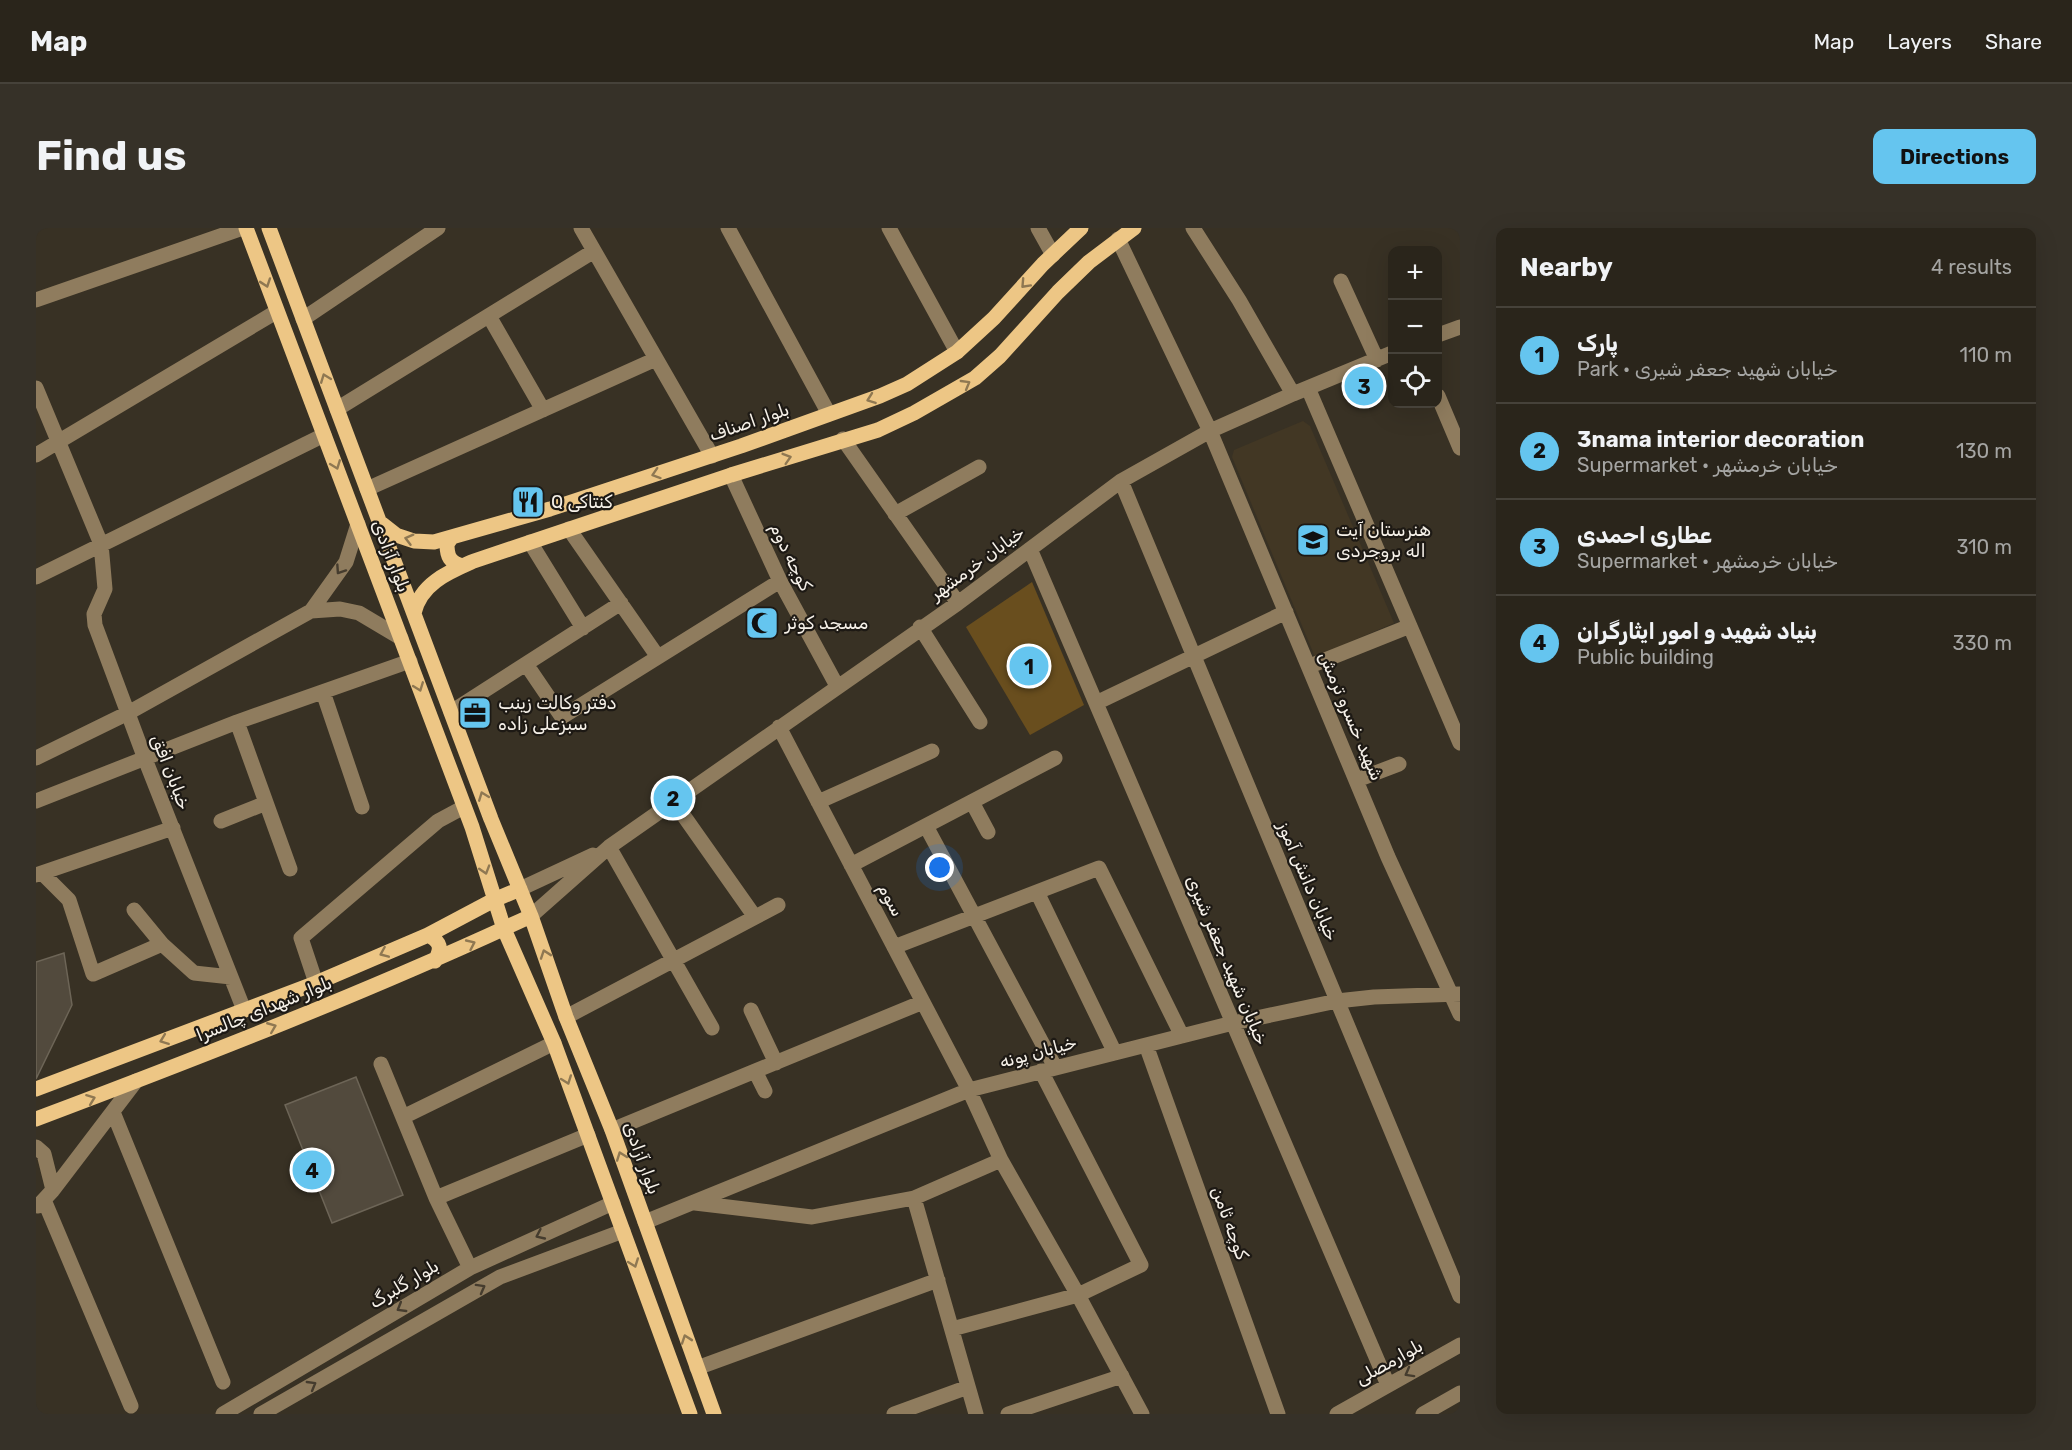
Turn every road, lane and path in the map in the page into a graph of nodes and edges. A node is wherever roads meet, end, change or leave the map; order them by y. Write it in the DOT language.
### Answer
graph roads {
  1 [pos="245,228"];
  2 [pos="269,228"];
  3 [pos="438,228"];
  4 [pos="581,228"];
  5 [pos="728,228"];
  6 [pos="889,228"];
  7 [pos="1038,228"];
  8 [pos="1081,228"];
  9 [pos="1134,228"];
  10 [pos="1193,228"];
  11 [pos="1118,239"];
  12 [pos="594,251"];
  13 [pos="1053,255"];
  14 [pos="1341,281"];
  15 [pos="36,300"];
  16 [pos="276,312"];
  17 [pos="489,316"];
  18 [pos="303,319"];
  19 [pos="1460,327"];
  20 [pos="1442,333"];
  21 [pos="957,352"];
  22 [pos="1390,354"];
  23 [pos="656,359"];
  24 [pos="1377,360"];
  25 [pos="36,388"];
  26 [pos="1301,391"];
  27 [pos="1442,407"];
  28 [pos="337,409"];
  29 [pos="543,410"];
  30 [pos="829,414"];
  31 [pos="1210,431"];
  32 [pos="324,435"];
  33 [pos="843,439"];
  34 [pos="58,441"];
  35 [pos="1460,448"];
  36 [pos="36,455"];
  37 [pos="712,456"];
  38 [pos="979,467"];
  39 [pos="731,475"];
  40 [pos="1121,481"];
  41 [pos="367,489"];
  42 [pos="896,514"];
  43 [pos="380,522"];
  44 [pos="358,524"];
  45 [pos="569,529"];
  46 [pos="452,537"];
  47 [pos="530,542"];
  48 [pos="102,544"];
  49 [pos="1030,549"];
  50 [pos="462,566"];
  51 [pos="36,576"];
  52 [pos="780,581"];
  53 [pos="621,603"];
  54 [pos="958,603"];
  55 [pos="311,611"];
  56 [pos="1286,612"];
  57 [pos="414,613"];
  58 [pos="1410,626"];
  59 [pos="920,627"];
  60 [pos="583,628"];
  61 [pos="401,638"];
  62 [pos="1194,656"];
  63 [pos="658,657"];
  64 [pos="410,662"];
  65 [pos="526,664"];
  66 [pos="1310,666"];
  67 [pos="837,686"];
  68 [pos="323,692"];
  69 [pos="1096,703"];
  70 [pos="451,712"];
  71 [pos="128,713"];
  72 [pos="237,722"];
  73 [pos="980,722"];
  74 [pos="779,727"];
  75 [pos="1460,743"];
  76 [pos="932,751"];
  77 [pos="36,758"];
  78 [pos="1055,758"];
  79 [pos="145,759"];
  80 [pos="1399,764"];
  81 [pos="1357,780"];
  82 [pos="36,801"];
  83 [pos="674,801"];
  84 [pos="818,802"];
  85 [pos="972,802"];
  86 [pos="266,803"];
  87 [pos="362,807"];
  88 [pos="464,807"];
  89 [pos="492,819"];
  90 [pos="221,821"];
  91 [pos="926,826"];
  92 [pos="472,827"];
  93 [pos="172,828"];
  94 [pos="988,832"];
  95 [pos="609,847"];
  96 [pos="851,865"];
  97 [pos="290,868"];
  98 [pos="39,874"];
  99 [pos="520,890"];
  100 [pos="1037,892"];
  101 [pos="494,900"];
  102 [pos="778,905"];
  103 [pos="134,910"];
  104 [pos="531,916"];
  105 [pos="974,916"];
  106 [pos="755,917"];
  107 [pos="504,929"];
  108 [pos="428,935"];
  109 [pos="162,944"];
  110 [pos="894,947"];
  111 [pos="674,960"];
  112 [pos="435,961"];
  113 [pos="231,977"];
  114 [pos="316,982"];
  115 [pos="559,995"];
  116 [pos="1456,995"];
  117 [pos="1337,1001"];
  118 [pos="923,1002"];
  119 [pos="537,1006"];
  120 [pos="244,1010"];
  121 [pos="751,1010"];
  122 [pos="1460,1014"];
  123 [pos="566,1017"];
  124 [pos="1233,1023"];
  125 [pos="712,1028"];
  126 [pos="1182,1036"];
  127 [pos="554,1042"];
  128 [pos="1146,1045"];
  129 [pos="1115,1053"];
  130 [pos="776,1063"];
  131 [pos="381,1064"];
  132 [pos="1048,1069"];
  133 [pos="755,1071"];
  134 [pos="136,1081"];
  135 [pos="36,1089"];
  136 [pos="969,1090"];
  137 [pos="765,1091"];
  138 [pos="113,1112"];
  139 [pos="403,1117"];
  140 [pos="36,1119"];
  141 [pos="612,1130"];
  142 [pos="588,1135"];
  143 [pos="36,1147"];
  144 [pos="1001,1160"];
  145 [pos="436,1198"];
  146 [pos="914,1198"];
  147 [pos="44,1200"];
  148 [pos="613,1203"];
  149 [pos="692,1203"];
  150 [pos="573,1220"];
  151 [pos="645,1222"];
  152 [pos="623,1231"];
  153 [pos="590,1243"];
  154 [pos="470,1268"];
  155 [pos="938,1280"];
  156 [pos="1078,1295"];
  157 [pos="1460,1296"];
  158 [pos="952,1329"];
  159 [pos="1460,1345"];
  160 [pos="697,1368"];
  161 [pos="1122,1376"];
  162 [pos="223,1382"];
  163 [pos="1388,1385"];
  164 [pos="968,1387"];
  165 [pos="1460,1393"];
  166 [pos="131,1406"];
  167 [pos="223,1414"];
  168 [pos="261,1414"];
  169 [pos="690,1414"];
  170 [pos="714,1414"];
  171 [pos="894,1414"];
  172 [pos="976,1414"];
  173 [pos="1008,1414"];
  174 [pos="1142,1414"];
  175 [pos="1278,1414"];
  176 [pos="1336,1414"];
  177 [pos="1423,1414"];
  1 -- 15 [label="street"];
  1 -- 16 [label="main road, بلوار آزادی, one-way"];
  2 -- 18 [label="main road, بلوار آزادی"];
  3 -- 18 [label="street"];
  4 -- 12 [label="street"];
  5 -- 30 [label="street"];
  6 -- 21 [label="street"];
  7 -- 13 [label="street"];
  8 -- 13 [label="main road, بلوار اصناف"];
  9 -- 11 [label="main road"];
  10 -- 26 [label="street"];
  11 -- 31 [label="street, شهید خسرو ترمش"];
  33 -- 11 [label="main road, one-way"];
  12 -- 17 [label="street"];
  12 -- 23 [label="street"];
  13 -- 21 [label="main road, بلوار اصناف, one-way"];
  14 -- 24 [label="street"];
  16 -- 32 [label="main road, بلوار آزادی"];
  16 -- 34 [label="street"];
  17 -- 28 [label="street"];
  17 -- 29 [label="street"];
  28 -- 18 [label="main road, بلوار آزادی, one-way"];
  19 -- 20 [label="street"];
  21 -- 30 [label="main road, بلوار اصناف, one-way"];
  22 -- 24 [label="street, خیابان خرمشهر"];
  23 -- 29 [label="street"];
  23 -- 37 [label="street"];
  24 -- 26 [label="street, خیابان خرمشهر"];
  25 -- 34 [label="street, خیابان افق"];
  26 -- 31 [label="street, خیابان خرمشهر"];
  26 -- 58 [label="street"];
  27 -- 35 [label="street"];
  28 -- 41 [label="main road, بلوار آزادی"];
  29 -- 41 [label="street"];
  30 -- 37 [label="main road, بلوار اصناف"];
  31 -- 40 [label="street, خیابان خرمشهر"];
  31 -- 56 [label="street, شهید خسرو ترمش"];
  32 -- 44 [label="main road, بلوار آزادی, one-way"];
  32 -- 48 [label="street"];
  39 -- 33 [label="main road, one-way"];
  33 -- 42 [label="street"];
  34 -- 36 [label="street"];
  34 -- 48 [label="street, خیابان افق"];
  37 -- 46 [label="main road, بلوار اصناف, one-way"];
  38 -- 42 [label="street"];
  39 -- 45 [label="main road"];
  39 -- 52 [label="street, کوچه دوم"];
  40 -- 49 [label="street, خیابان خرمشهر"];
  40 -- 62 [label="street, خیابان دانش آموز"];
  41 -- 43 [label="main road, بلوار آزادی"];
  42 -- 54 [label="street"];
  46 -- 43 [label="main road, بلوار اصناف, one-way"];
  43 -- 57 [label="main road, بلوار آزادی"];
  44 -- 55 [label="street, one-way"];
  44 -- 61 [label="main road, بلوار آزادی"];
  45 -- 47 [label="main road"];
  45 -- 53 [label="street"];
  46 -- 50 [label="main road"];
  47 -- 50 [label="main road"];
  47 -- 60 [label="street"];
  48 -- 51 [label="street"];
  48 -- 71 [label="street, خیابان افق"];
  49 -- 54 [label="street, خیابان خرمشهر"];
  49 -- 69 [label="street, خیابان شهید جعفر شیری"];
  50 -- 57 [label="main road"];
  52 -- 63 [label="street"];
  52 -- 67 [label="street, کوچه دوم"];
  53 -- 60 [label="street"];
  53 -- 63 [label="street"];
  54 -- 59 [label="street, خیابان خرمشهر"];
  55 -- 61 [label="street"];
  55 -- 71 [label="street"];
  56 -- 62 [label="street"];
  56 -- 66 [label="street, شهید خسرو ترمش"];
  57 -- 70 [label="main road, بلوار آزادی"];
  58 -- 66 [label="street"];
  58 -- 75 [label="street"];
  59 -- 67 [label="street, خیابان خرمشهر"];
  59 -- 73 [label="street"];
  60 -- 65 [label="street"];
  61 -- 64 [label="main road, بلوار آزادی"];
  62 -- 69 [label="street"];
  62 -- 117 [label="street, خیابان دانش آموز"];
  63 -- 65 [label="street"];
  64 -- 68 [label="street"];
  64 -- 88 [label="main road, بلوار آزادی, one-way"];
  65 -- 70 [label="street"];
  66 -- 81 [label="street, شهید خسرو ترمش"];
  67 -- 74 [label="street, خیابان خرمشهر"];
  68 -- 72 [label="street"];
  68 -- 87 [label="street"];
  69 -- 124 [label="street, خیابان شهید جعفر شیری"];
  89 -- 70 [label="main road, بلوار آزادی, one-way"];
  71 -- 77 [label="street"];
  71 -- 79 [label="street, خیابان افق"];
  72 -- 79 [label="street"];
  72 -- 86 [label="street"];
  74 -- 83 [label="street, خیابان خرمشهر"];
  74 -- 84 [label="street, سوم"];
  76 -- 84 [label="street"];
  78 -- 85 [label="street"];
  79 -- 82 [label="street"];
  79 -- 93 [label="street, خیابان افق"];
  80 -- 81 [label="street"];
  81 -- 116 [label="street, شهید خسرو ترمش"];
  83 -- 95 [label="street, خیابان خرمشهر"];
  83 -- 106 [label="street"];
  84 -- 96 [label="street, سوم"];
  85 -- 91 [label="street"];
  85 -- 94 [label="street"];
  86 -- 90 [label="street"];
  86 -- 97 [label="street"];
  88 -- 92 [label="main road, بلوار آزادی"];
  88 -- 114 [label="street"];
  89 -- 92 [label="main road"];
  89 -- 99 [label="main road, بلوار آزادی"];
  91 -- 96 [label="street"];
  91 -- 105 [label="street"];
  92 -- 101 [label="main road, بلوار آزادی, one-way"];
  93 -- 98 [label="street"];
  93 -- 113 [label="street, خیابان افق"];
  95 -- 99 [label="street, خیابان خرمشهر"];
  95 -- 104 [label="street, خیابان خرمشهر"];
  95 -- 111 [label="street"];
  96 -- 110 [label="street, سوم"];
  98 -- 109 [label="street"];
  99 -- 101 [label="main road, بلوار شهدای چالسرا"];
  99 -- 104 [label="main road, بلوار آزادی"];
  100 -- 105 [label="street"];
  100 -- 126 [label="street"];
  100 -- 129 [label="street"];
  101 -- 107 [label="main road, بلوار آزادی"];
  101 -- 108 [label="main road, بلوار شهدای چالسرا"];
  102 -- 106 [label="street"];
  103 -- 109 [label="street"];
  104 -- 107 [label="main road, بلوار شهدای چالسرا"];
  115 -- 104 [label="main road, بلوار آزادی, one-way"];
  105 -- 110 [label="street"];
  105 -- 132 [label="street"];
  106 -- 111 [label="street"];
  112 -- 107 [label="main road, بلوار شهدای چالسرا, one-way"];
  107 -- 119 [label="main road"];
  108 -- 112 [label="main road"];
  108 -- 114 [label="main road, بلوار شهدای چالسرا, one-way"];
  109 -- 113 [label="street"];
  110 -- 118 [label="street, سوم"];
  111 -- 123 [label="street"];
  111 -- 125 [label="street"];
  134 -- 112 [label="main road, بلوار شهدای چالسرا, one-way"];
  113 -- 120 [label="street, خیابان افق"];
  114 -- 120 [label="main road, بلوار شهدای چالسرا"];
  115 -- 119 [label="main road"];
  115 -- 123 [label="main road, بلوار آزادی"];
  116 -- 117 [label="street, خیابان پونه"];
  116 -- 122 [label="street, شهید خسرو ترمش"];
  117 -- 124 [label="street, خیابان پونه"];
  117 -- 157 [label="street, خیابان دانش آموز"];
  118 -- 130 [label="street"];
  118 -- 136 [label="street, سوم"];
  119 -- 127 [label="main road"];
  120 -- 135 [label="main road, بلوار شهدای چالسرا, one-way"];
  121 -- 130 [label="street"];
  123 -- 141 [label="main road, بلوار آزادی"];
  124 -- 126 [label="street, خیابان پونه"];
  124 -- 163 [label="street, خیابان شهید جعفر شیری"];
  126 -- 128 [label="street, خیابان پونه"];
  127 -- 139 [label="street"];
  127 -- 142 [label="main road, one-way"];
  128 -- 129 [label="street, خیابان پونه"];
  128 -- 175 [label="street, کوچه ثامن"];
  129 -- 132 [label="street, خیابان پونه"];
  130 -- 133 [label="street"];
  131 -- 139 [label="street"];
  132 -- 136 [label="street, خیابان پونه"];
  132 -- 156 [label="street"];
  133 -- 137 [label="street"];
  133 -- 141 [label="street"];
  134 -- 138 [label="street"];
  140 -- 134 [label="main road, بلوار شهدای چالسرا, one-way"];
  136 -- 144 [label="street, سوم"];
  136 -- 149 [label="street, خیابان پونه"];
  138 -- 147 [label="street"];
  138 -- 162 [label="street"];
  139 -- 145 [label="street"];
  151 -- 141 [label="main road, بلوار آزادی, one-way"];
  142 -- 145 [label="street"];
  142 -- 148 [label="main road"];
  143 -- 147 [label="street"];
  144 -- 146 [label="street"];
  144 -- 156 [label="street"];
  145 -- 154 [label="street"];
  146 -- 149 [label="street"];
  146 -- 155 [label="street"];
  147 -- 166 [label="street"];
  148 -- 150 [label="street, بلوار گلبرگ"];
  148 -- 152 [label="main road"];
  149 -- 151 [label="street, خیابان پونه"];
  150 -- 153 [label="street"];
  150 -- 154 [label="street, بلوار گلبرگ, one-way"];
  160 -- 151 [label="main road, بلوار آزادی, one-way"];
  152 -- 153 [label="street"];
  152 -- 169 [label="main road, one-way"];
  168 -- 153 [label="street, one-way"];
  154 -- 167 [label="street, بلوار گلبرگ, one-way"];
  155 -- 158 [label="street"];
  155 -- 160 [label="street"];
  156 -- 158 [label="street"];
  156 -- 161 [label="street"];
  158 -- 164 [label="street"];
  159 -- 163 [label="street, بلوارمصلی, one-way"];
  160 -- 170 [label="main road, بلوار آزادی"];
  161 -- 173 [label="street"];
  161 -- 174 [label="street"];
  163 -- 176 [label="street, بلوارمصلی"];
  164 -- 171 [label="street"];
  164 -- 172 [label="street"];
  165 -- 177 [label="street"];
}
